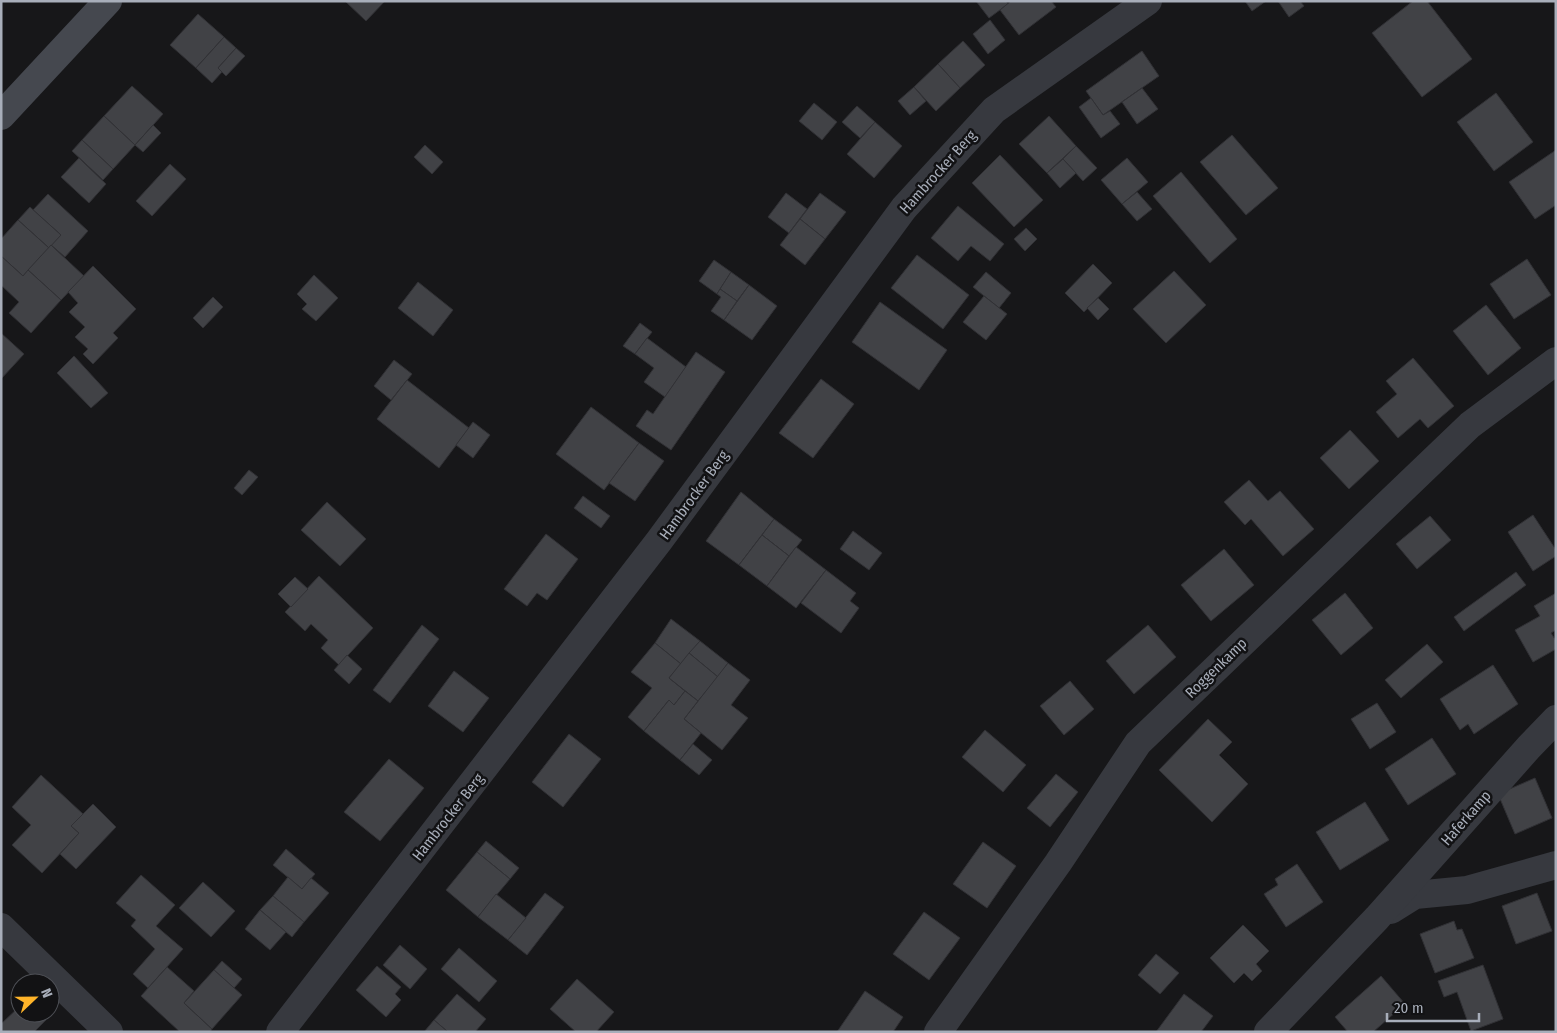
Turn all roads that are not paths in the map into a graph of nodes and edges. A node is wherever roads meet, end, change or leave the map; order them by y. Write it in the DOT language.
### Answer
graph roads {
  1 [pos="108,1"];
  2 [pos="1148,1"];
  3 [pos="1,116"];
  4 [pos="1556,361"];
  5 [pos="1556,720"];
  6 [pos="1556,865"];
  7 [pos="1377,918"];
  8 [pos="1,927"];
  9 [pos="109,1032"];
  10 [pos="280,1032"];
  11 [pos="938,1032"];
  12 [pos="1268,1032"];
  1 -- 3 [label="street"];
  2 -- 10 [label="street, Hambrocker Berg"];
  4 -- 11 [label="street, Roggenkamp"];
  5 -- 7 [label="street, Haferkamp"];
  6 -- 7 [label="street, Haferkamp"];
  7 -- 12 [label="street, Haferkamp"];
  8 -- 9 [label="street"];
}
